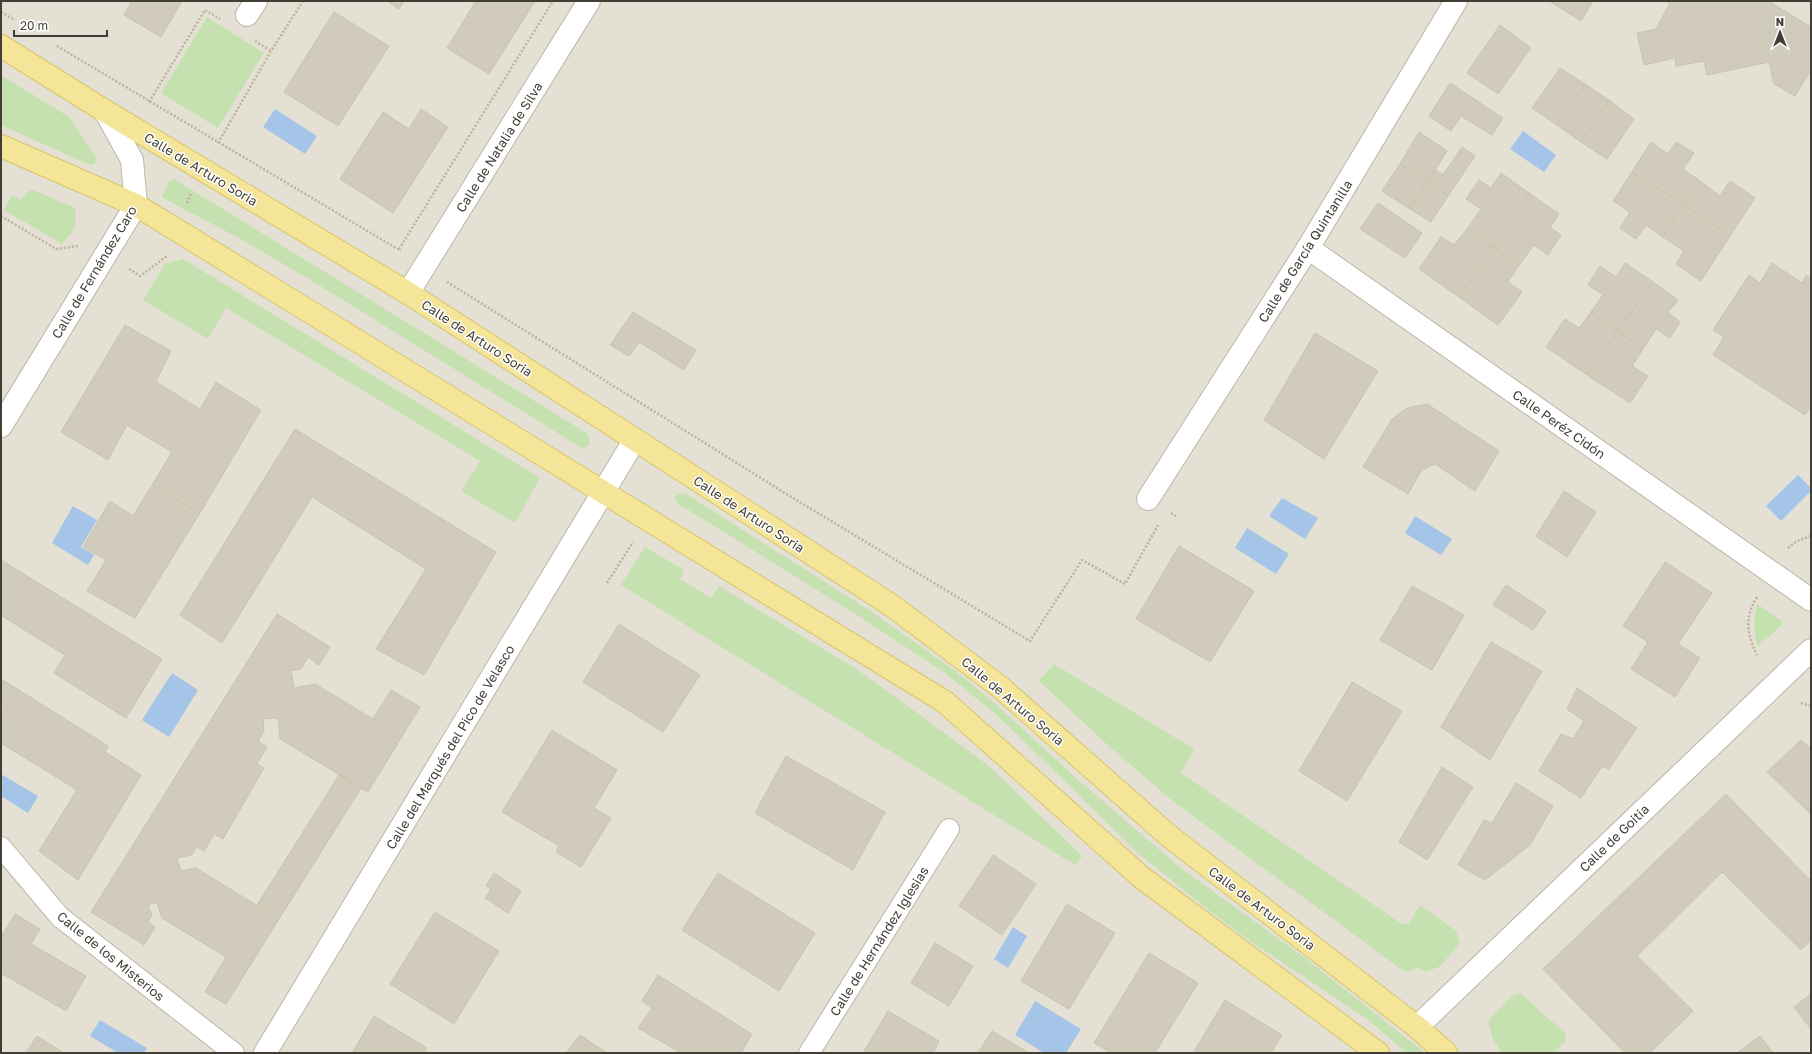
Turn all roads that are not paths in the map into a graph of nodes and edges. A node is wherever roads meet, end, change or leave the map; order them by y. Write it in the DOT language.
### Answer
graph roads {
  1 [pos="589,1"];
  2 [pos="1456,1"];
  3 [pos="1,46"];
  4 [pos="105,111"];
  5 [pos="1,146"];
  6 [pos="136,205"];
  7 [pos="1308,248"];
  8 [pos="408,293"];
  9 [pos="1,426"];
  10 [pos="634,441"];
  11 [pos="603,492"];
  12 [pos="1148,499"];
  13 [pos="1811,600"];
  14 [pos="1811,650"];
  15 [pos="948,829"];
  16 [pos="1,847"];
  17 [pos="1417,1027"];
  18 [pos="234,1053"];
  19 [pos="265,1053"];
  20 [pos="809,1053"];
  21 [pos="1378,1053"];
  22 [pos="1446,1053"];
  1 -- 8 [label="street, Calle de Natalia de Silva"];
  2 -- 7 [label="street, Calle de García Quintanilla"];
  3 -- 4 [label="main road, Calle de Arturo Soria"];
  4 -- 6 [label="street, Calle de Fernández Caro"];
  4 -- 8 [label="main road, Calle de Arturo Soria"];
  5 -- 6 [label="main road"];
  6 -- 9 [label="street, Calle de Fernández Caro"];
  6 -- 11 [label="main road"];
  7 -- 12 [label="street, Calle de García Quintanilla"];
  7 -- 13 [label="street, Calle Peréz Cidón"];
  8 -- 10 [label="main road, Calle de Arturo Soria"];
  10 -- 11 [label="street, Calle del Marqués del Pico de Velasco"];
  10 -- 17 [label="main road, Calle de Arturo Soria"];
  11 -- 19 [label="street, Calle del Marqués del Pico de Velasco"];
  11 -- 21 [label="main road"];
  14 -- 17 [label="street, Calle de Goitia"];
  15 -- 20 [label="street, Calle de Hernández Iglesias"];
  16 -- 18 [label="street, Calle de los Misterios"];
  17 -- 22 [label="main road, Calle de Arturo Soria"];
}
